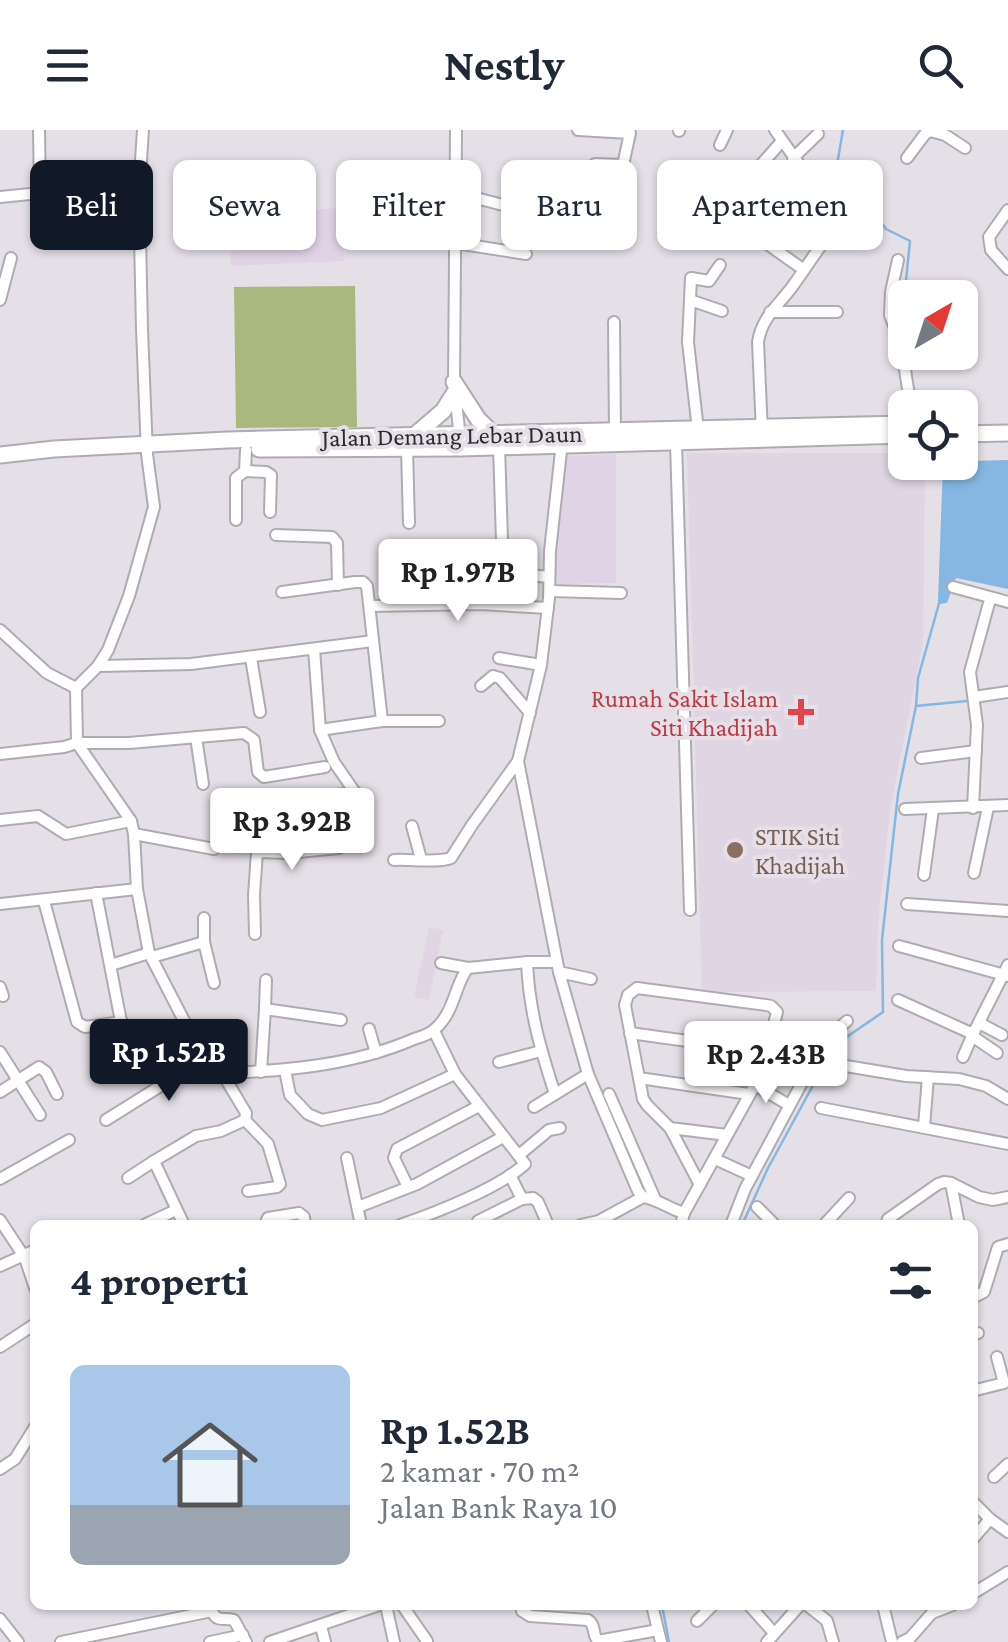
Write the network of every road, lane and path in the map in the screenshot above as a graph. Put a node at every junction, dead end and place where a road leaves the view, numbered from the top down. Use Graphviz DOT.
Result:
graph roads {
  1 [pos="40,130"];
  2 [pos="144,130"];
  3 [pos="456,130"];
  4 [pos="578,130"];
  5 [pos="727,130"];
  6 [pos="775,130"];
  7 [pos="630,132"];
  8 [pos="947,132"];
  9 [pos="818,134"];
  10 [pos="782,142"];
  11 [pos="720,145"];
  12 [pos="964,148"];
  13 [pos="793,158"];
  14 [pos="908,158"];
  15 [pos="40,160"];
  16 [pos="142,160"];
  17 [pos="456,160"];
  18 [pos="624,160"];
  19 [pos="766,160"];
  20 [pos="30,195"];
  21 [pos="0,198"];
  22 [pos="1008,210"];
  23 [pos="481,247"];
  24 [pos="141,250"];
  25 [pos="456,250"];
  26 [pos="776,250"];
  27 [pos="817,250"];
  28 [pos="526,254"];
  29 [pos="11,258"];
  30 [pos="898,260"];
  31 [pos="720,265"];
  32 [pos="1008,269"];
  33 [pos="804,270"];
  34 [pos="0,300"];
  35 [pos="690,300"];
  36 [pos="722,311"];
  37 [pos="770,312"];
  38 [pos="837,312"];
  39 [pos="614,322"];
  40 [pos="455,387"];
  41 [pos="908,390"];
  42 [pos="1008,423"];
  43 [pos="978,424"];
  44 [pos="888,425"];
  45 [pos="698,430"];
  46 [pos="615,432"];
  47 [pos="1008,433"];
  48 [pos="762,434"];
  49 [pos="978,434"];
  50 [pos="888,436"];
  51 [pos="562,439"];
  52 [pos="497,440"];
  53 [pos="411,442"];
  54 [pos="461,442"];
  55 [pos="676,442"];
  56 [pos="147,449"];
  57 [pos="246,450"];
  58 [pos="0,455"];
  59 [pos="0,464"];
  60 [pos="245,471"];
  61 [pos="270,512"];
  62 [pos="236,520"];
  63 [pos="409,523"];
  64 [pos="276,535"];
  65 [pos="502,541"];
  66 [pos="417,569"];
  67 [pos="549,577"];
  68 [pos="338,584"];
  69 [pos="953,587"];
  70 [pos="550,591"];
  71 [pos="282,592"];
  72 [pos="621,592"];
  73 [pos="970,598"];
  74 [pos="989,603"];
  75 [pos="1008,605"];
  76 [pos="370,606"];
  77 [pos="548,608"];
  78 [pos="0,630"];
  79 [pos="373,641"];
  80 [pos="314,649"];
  81 [pos="250,658"];
  82 [pos="500,658"];
  83 [pos="98,666"];
  84 [pos="541,666"];
  85 [pos="482,686"];
  86 [pos="76,688"];
  87 [pos="1008,692"];
  88 [pos="974,699"];
  89 [pos="260,712"];
  90 [pos="530,713"];
  91 [pos="382,720"];
  92 [pos="438,720"];
  93 [pos="320,730"];
  94 [pos="196,736"];
  95 [pos="77,743"];
  96 [pos="976,752"];
  97 [pos="0,754"];
  98 [pos="920,758"];
  99 [pos="518,761"];
  100 [pos="325,767"];
  101 [pos="203,784"];
  102 [pos="354,791"];
  103 [pos="1008,805"];
  104 [pos="988,806"];
  105 [pos="932,808"];
  106 [pos="974,808"];
  107 [pos="906,809"];
  108 [pos="0,820"];
  109 [pos="223,820"];
  110 [pos="130,821"];
  111 [pos="412,826"];
  112 [pos="134,834"];
  113 [pos="214,849"];
  114 [pos="421,858"];
  115 [pos="394,860"];
  116 [pos="974,873"];
  117 [pos="924,875"];
  118 [pos="137,890"];
  119 [pos="96,893"];
  120 [pos="44,901"];
  121 [pos="0,904"];
  122 [pos="907,904"];
  123 [pos="690,910"];
  124 [pos="1008,912"];
  125 [pos="204,918"];
  126 [pos="255,934"];
  127 [pos="204,942"];
  128 [pos="899,946"];
  129 [pos="150,955"];
  130 [pos="527,962"];
  131 [pos="441,963"];
  132 [pos="111,965"];
  133 [pos="558,967"];
  134 [pos="468,968"];
  135 [pos="1007,972"];
  136 [pos="591,979"];
  137 [pos="266,980"];
  138 [pos="214,983"];
  139 [pos="898,1000"];
  140 [pos="265,1009"];
  141 [pos="341,1020"];
  142 [pos="847,1021"];
  143 [pos="122,1022"];
  144 [pos="370,1029"];
  145 [pos="434,1031"];
  146 [pos="975,1031"];
  147 [pos="630,1034"];
  148 [pos="1002,1034"];
  149 [pos="125,1042"];
  150 [pos="541,1050"];
  151 [pos="0,1052"];
  152 [pos="206,1052"];
  153 [pos="766,1052"];
  154 [pos="997,1052"];
  155 [pos="376,1053"];
  156 [pos="963,1057"];
  157 [pos="499,1062"];
  158 [pos="840,1064"];
  159 [pos="286,1070"];
  160 [pos="222,1072"];
  161 [pos="261,1072"];
  162 [pos="455,1074"];
  163 [pos="588,1074"];
  164 [pos="928,1077"];
  165 [pos="639,1078"];
  166 [pos="18,1081"];
  167 [pos="752,1090"];
  168 [pos="0,1092"];
  169 [pos="57,1094"];
  170 [pos="555,1094"];
  171 [pos="609,1094"];
  172 [pos="1008,1099"];
  173 [pos="789,1105"];
  174 [pos="480,1106"];
  175 [pos="534,1107"];
  176 [pos="821,1108"];
  177 [pos="40,1115"];
  178 [pos="106,1120"];
  179 [pos="245,1120"];
  180 [pos="924,1126"];
  181 [pos="617,1127"];
  182 [pos="560,1128"];
  183 [pos="670,1128"];
  184 [pos="727,1135"];
  185 [pos="503,1137"];
  186 [pos="69,1140"];
  187 [pos="1008,1144"];
  188 [pos="519,1155"];
  189 [pos="347,1158"];
  190 [pos="715,1159"];
  191 [pos="154,1161"];
  192 [pos="510,1175"];
  193 [pos="752,1176"];
  194 [pos="128,1178"];
  195 [pos="0,1179"];
  196 [pos="951,1183"];
  197 [pos="700,1186"];
  198 [pos="408,1187"];
  199 [pos="248,1191"];
  200 [pos="642,1197"];
  201 [pos="656,1198"];
  202 [pos="849,1198"];
  203 [pos="1008,1198"];
  204 [pos="522,1199"];
  205 [pos="358,1206"];
  206 [pos="757,1206"];
  207 [pos="176,1210"];
  208 [pos="683,1219"];
  209 [pos="0,1220"];
  210 [pos="155,1220"];
  211 [pos="181,1220"];
  212 [pos="267,1220"];
  213 [pos="304,1220"];
  214 [pos="360,1220"];
  215 [pos="415,1220"];
  216 [pos="478,1220"];
  217 [pos="546,1220"];
  218 [pos="601,1220"];
  219 [pos="733,1220"];
  220 [pos="770,1220"];
  221 [pos="829,1220"];
  222 [pos="888,1220"];
  223 [pos="958,1220"];
  224 [pos="1008,1244"];
  225 [pos="30,1252"];
  226 [pos="22,1254"];
  227 [pos="0,1266"];
  228 [pos="30,1275"];
  229 [pos="978,1295"];
  230 [pos="30,1327"];
  231 [pos="0,1347"];
  232 [pos="997,1357"];
  233 [pos="978,1390"];
  234 [pos="30,1435"];
  235 [pos="1008,1464"];
  236 [pos="0,1469"];
  237 [pos="994,1477"];
  238 [pos="978,1507"];
  239 [pos="990,1520"];
  240 [pos="1008,1532"];
  241 [pos="978,1533"];
  242 [pos="1008,1572"];
  243 [pos="978,1590"];
  244 [pos="204,1610"];
  245 [pos="213,1610"];
  246 [pos="367,1610"];
  247 [pos="384,1610"];
  248 [pos="406,1610"];
  249 [pos="522,1610"];
  250 [pos="653,1610"];
  251 [pos="708,1610"];
  252 [pos="753,1610"];
  253 [pos="799,1610"];
  254 [pos="811,1610"];
  255 [pos="884,1610"];
  256 [pos="933,1610"];
  257 [pos="0,1619"];
  258 [pos="697,1621"];
  259 [pos="321,1626"];
  260 [pos="659,1636"];
  261 [pos="771,1637"];
  262 [pos="245,1638"];
  263 [pos="427,1640"];
  264 [pos="600,1641"];
  265 [pos="18,1642"];
  266 [pos="61,1642"];
  267 [pos="210,1642"];
  268 [pos="270,1642"];
  269 [pos="325,1642"];
  270 [pos="394,1642"];
  271 [pos="832,1642"];
  272 [pos="892,1642"];
  273 [pos="902,1642"];
  1 -- 15 [label="street"];
  2 -- 16 [label="street"];
  3 -- 17 [label="street"];
  4 -- 7 [label="street"];
  5 -- 11 [label="street"];
  6 -- 10 [label="street"];
  7 -- 18 [label="street"];
  8 -- 12 [label="street"];
  8 -- 14 [label="street"];
  9 -- 13 [label="street"];
  10 -- 13 [label="street"];
  10 -- 19 [label="street"];
  20 -- 21 [label="street"];
  22 -- 32 [label="street"];
  23 -- 28 [label="street"];
  24 -- 56 [label="street"];
  25 -- 40 [label="street"];
  26 -- 33 [label="street"];
  27 -- 33 [label="street"];
  29 -- 34 [label="street"];
  30 -- 41 [label="street"];
  31 -- 35 [label="street"];
  33 -- 37 [label="street"];
  35 -- 36 [label="street"];
  35 -- 45 [label="street"];
  37 -- 38 [label="street"];
  37 -- 48 [label="street"];
  39 -- 46 [label="street"];
  40 -- 52 [label="highway"];
  40 -- 53 [label="highway"];
  40 -- 54 [label="street"];
  42 -- 43 [label="highway"];
  44 -- 48 [label="highway, Jalan Demang Lebar Daun"];
  45 -- 46 [label="highway, Jalan Demang Lebar Daun"];
  45 -- 48 [label="highway, Jalan Demang Lebar Daun"];
  46 -- 51 [label="highway, Jalan Demang Lebar Daun"];
  47 -- 49 [label="highway"];
  48 -- 50 [label="highway, Jalan Demang Lebar Daun"];
  48 -- 55 [label="highway, Jalan Demang Lebar Daun"];
  51 -- 52 [label="highway, Jalan Demang Lebar Daun"];
  51 -- 55 [label="highway, Jalan Demang Lebar Daun"];
  51 -- 67 [label="street"];
  52 -- 54 [label="highway, Jalan Demang Lebar Daun"];
  52 -- 65 [label="street"];
  53 -- 54 [label="highway, Jalan Demang Lebar Daun"];
  53 -- 56 [label="highway, Jalan Demang Lebar Daun"];
  53 -- 57 [label="highway, Jalan Demang Lebar Daun"];
  53 -- 63 [label="street"];
  55 -- 123 [label="street"];
  56 -- 57 [label="highway, Jalan Demang Lebar Daun"];
  56 -- 58 [label="highway, Jalan Demang Lebar Daun"];
  56 -- 59 [label="highway, Jalan Demang Lebar Daun"];
  56 -- 83 [label="street"];
  57 -- 60 [label="street"];
  60 -- 61 [label="street"];
  60 -- 62 [label="street"];
  64 -- 68 [label="street"];
  66 -- 67 [label="street"];
  67 -- 70 [label="street"];
  68 -- 71 [label="street"];
  68 -- 76 [label="street"];
  69 -- 75 [label="street"];
  70 -- 72 [label="street"];
  70 -- 77 [label="street"];
  73 -- 74 [label="street"];
  74 -- 75 [label="street"];
  74 -- 88 [label="street"];
  76 -- 77 [label="street"];
  76 -- 79 [label="street"];
  77 -- 84 [label="street"];
  78 -- 86 [label="street"];
  79 -- 80 [label="street"];
  79 -- 91 [label="street"];
  80 -- 81 [label="street"];
  80 -- 93 [label="street"];
  81 -- 83 [label="street"];
  81 -- 89 [label="street"];
  82 -- 84 [label="street"];
  83 -- 86 [label="street"];
  84 -- 90 [label="street"];
  85 -- 90 [label="street"];
  86 -- 95 [label="street"];
  87 -- 88 [label="street"];
  88 -- 96 [label="street"];
  90 -- 99 [label="street"];
  91 -- 92 [label="street"];
  91 -- 93 [label="street"];
  93 -- 102 [label="street"];
  94 -- 95 [label="street"];
  94 -- 100 [label="street"];
  94 -- 101 [label="street"];
  95 -- 97 [label="street"];
  95 -- 110 [label="street"];
  96 -- 98 [label="street"];
  96 -- 106 [label="street"];
  99 -- 114 [label="street"];
  99 -- 133 [label="street"];
  102 -- 109 [label="street"];
  102 -- 126 [label="street"];
  103 -- 104 [label="street"];
  104 -- 106 [label="street"];
  104 -- 116 [label="street"];
  105 -- 106 [label="street"];
  105 -- 107 [label="street"];
  105 -- 117 [label="street"];
  108 -- 110 [label="street"];
  110 -- 112 [label="street"];
  111 -- 114 [label="street"];
  112 -- 113 [label="street"];
  112 -- 118 [label="street"];
  114 -- 115 [label="street"];
  118 -- 119 [label="street"];
  118 -- 129 [label="street"];
  119 -- 120 [label="street"];
  119 -- 132 [label="street"];
  120 -- 121 [label="street"];
  120 -- 143 [label="street"];
  122 -- 124 [label="street"];
  125 -- 127 [label="street"];
  127 -- 129 [label="street"];
  127 -- 138 [label="street"];
  128 -- 135 [label="street"];
  129 -- 132 [label="street"];
  129 -- 152 [label="street"];
  130 -- 133 [label="street"];
  130 -- 134 [label="street"];
  130 -- 150 [label="street"];
  131 -- 134 [label="street"];
  132 -- 143 [label="street"];
  133 -- 136 [label="street"];
  133 -- 163 [label="street"];
  134 -- 145 [label="street"];
  135 -- 146 [label="street"];
  137 -- 140 [label="street"];
  139 -- 146 [label="street"];
  140 -- 141 [label="street"];
  140 -- 161 [label="street"];
  142 -- 173 [label="street"];
  143 -- 149 [label="street"];
  144 -- 155 [label="street"];
  145 -- 155 [label="street"];
  145 -- 162 [label="street"];
  146 -- 148 [label="street"];
  146 -- 154 [label="street"];
  146 -- 156 [label="street"];
  147 -- 153 [label="street"];
  147 -- 153 [label="street"];
  147 -- 165 [label="street"];
  150 -- 157 [label="street"];
  150 -- 170 [label="street"];
  151 -- 166 [label="street"];
  152 -- 160 [label="street"];
  152 -- 178 [label="street"];
  153 -- 167 [label="street"];
  155 -- 159 [label="street"];
  158 -- 164 [label="street"];
  159 -- 161 [label="street"];
  159 -- 162 [label="street"];
  160 -- 161 [label="street"];
  160 -- 179 [label="street"];
  162 -- 174 [label="street"];
  163 -- 170 [label="street"];
  163 -- 181 [label="street"];
  164 -- 172 [label="street"];
  164 -- 180 [label="street"];
  165 -- 167 [label="street"];
  165 -- 183 [label="street"];
  166 -- 168 [label="street"];
  166 -- 169 [label="street"];
  166 -- 177 [label="street"];
  167 -- 173 [label="street"];
  167 -- 184 [label="street"];
  170 -- 175 [label="street"];
  171 -- 181 [label="street"];
  173 -- 193 [label="street"];
  174 -- 185 [label="street"];
  174 -- 198 [label="street"];
  176 -- 180 [label="street"];
  179 -- 191 [label="street"];
  179 -- 199 [label="street"];
  180 -- 187 [label="street"];
  181 -- 200 [label="street"];
  181 -- 201 [label="street"];
  182 -- 188 [label="street"];
  183 -- 184 [label="street"];
  183 -- 197 [label="street"];
  184 -- 190 [label="street"];
  185 -- 188 [label="street"];
  185 -- 198 [label="street"];
  186 -- 195 [label="street"];
  188 -- 192 [label="street"];
  189 -- 205 [label="street"];
  190 -- 193 [label="street"];
  190 -- 197 [label="street"];
  191 -- 194 [label="street"];
  191 -- 207 [label="street"];
  192 -- 204 [label="street"];
  192 -- 215 [label="street"];
  193 -- 219 [label="street"];
  196 -- 203 [label="street"];
  196 -- 222 [label="street"];
  196 -- 223 [label="street"];
  197 -- 208 [label="street"];
  198 -- 205 [label="street"];
  200 -- 201 [label="street"];
  200 -- 218 [label="street"];
  201 -- 208 [label="street"];
  202 -- 221 [label="street"];
  204 -- 216 [label="street"];
  204 -- 217 [label="street"];
  205 -- 214 [label="street"];
  206 -- 220 [label="street"];
  207 -- 210 [label="street"];
  207 -- 211 [label="street"];
  209 -- 226 [label="street"];
  212 -- 213 [label="street"];
  224 -- 229 [label="street"];
  225 -- 226 [label="street"];
  226 -- 227 [label="street"];
  226 -- 228 [label="street"];
  230 -- 231 [label="street"];
  232 -- 233 [label="street"];
  234 -- 236 [label="street"];
  235 -- 237 [label="street"];
  238 -- 239 [label="street"];
  239 -- 240 [label="street"];
  239 -- 241 [label="street"];
  242 -- 243 [label="street"];
  244 -- 266 [label="street"];
  245 -- 262 [label="street"];
  246 -- 259 [label="street"];
  247 -- 270 [label="street"];
  248 -- 263 [label="street"];
  249 -- 264 [label="street"];
  250 -- 260 [label="street"];
  251 -- 258 [label="street"];
  252 -- 261 [label="street"];
  253 -- 261 [label="street"];
  254 -- 271 [label="street"];
  255 -- 272 [label="street"];
  256 -- 273 [label="street"];
  257 -- 265 [label="street"];
  259 -- 268 [label="street"];
  259 -- 269 [label="street"];
  260 -- 264 [label="street"];
  262 -- 267 [label="street"];
}
